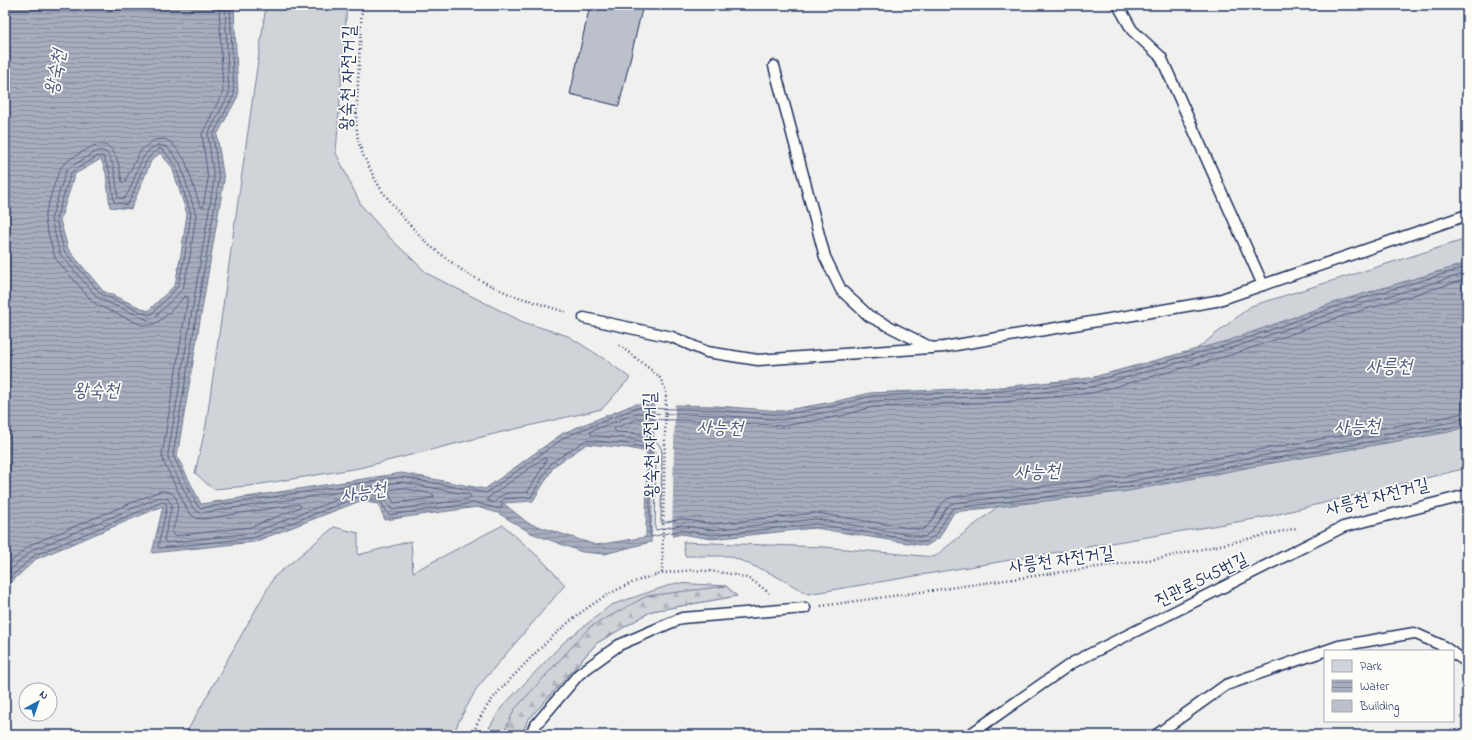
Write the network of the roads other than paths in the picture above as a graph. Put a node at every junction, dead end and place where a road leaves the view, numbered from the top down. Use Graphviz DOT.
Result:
graph roads {
  1 [pos="1118,5"];
  2 [pos="774,66"];
  3 [pos="1467,215"];
  4 [pos="1263,285"];
  5 [pos="584,318"];
  6 [pos="932,348"];
  7 [pos="1467,495"];
  8 [pos="805,608"];
  9 [pos="1327,650"];
  10 [pos="1448,650"];
  11 [pos="1324,651"];
  12 [pos="1454,654"];
  13 [pos="1467,662"];
  14 [pos="531,735"];
  15 [pos="969,735"];
  16 [pos="1156,735"];
  1 -- 4 [label="lane"];
  2 -- 6 [label="lane"];
  3 -- 4 [label="lane"];
  4 -- 6 [label="lane"];
  5 -- 6 [label="lane"];
  7 -- 15 [label="lane, 진관로545번길"];
  8 -- 14 [label="lane"];
  9 -- 10 [label="lane"];
  11 -- 16 [label="lane"];
  12 -- 13 [label="lane"];
}
